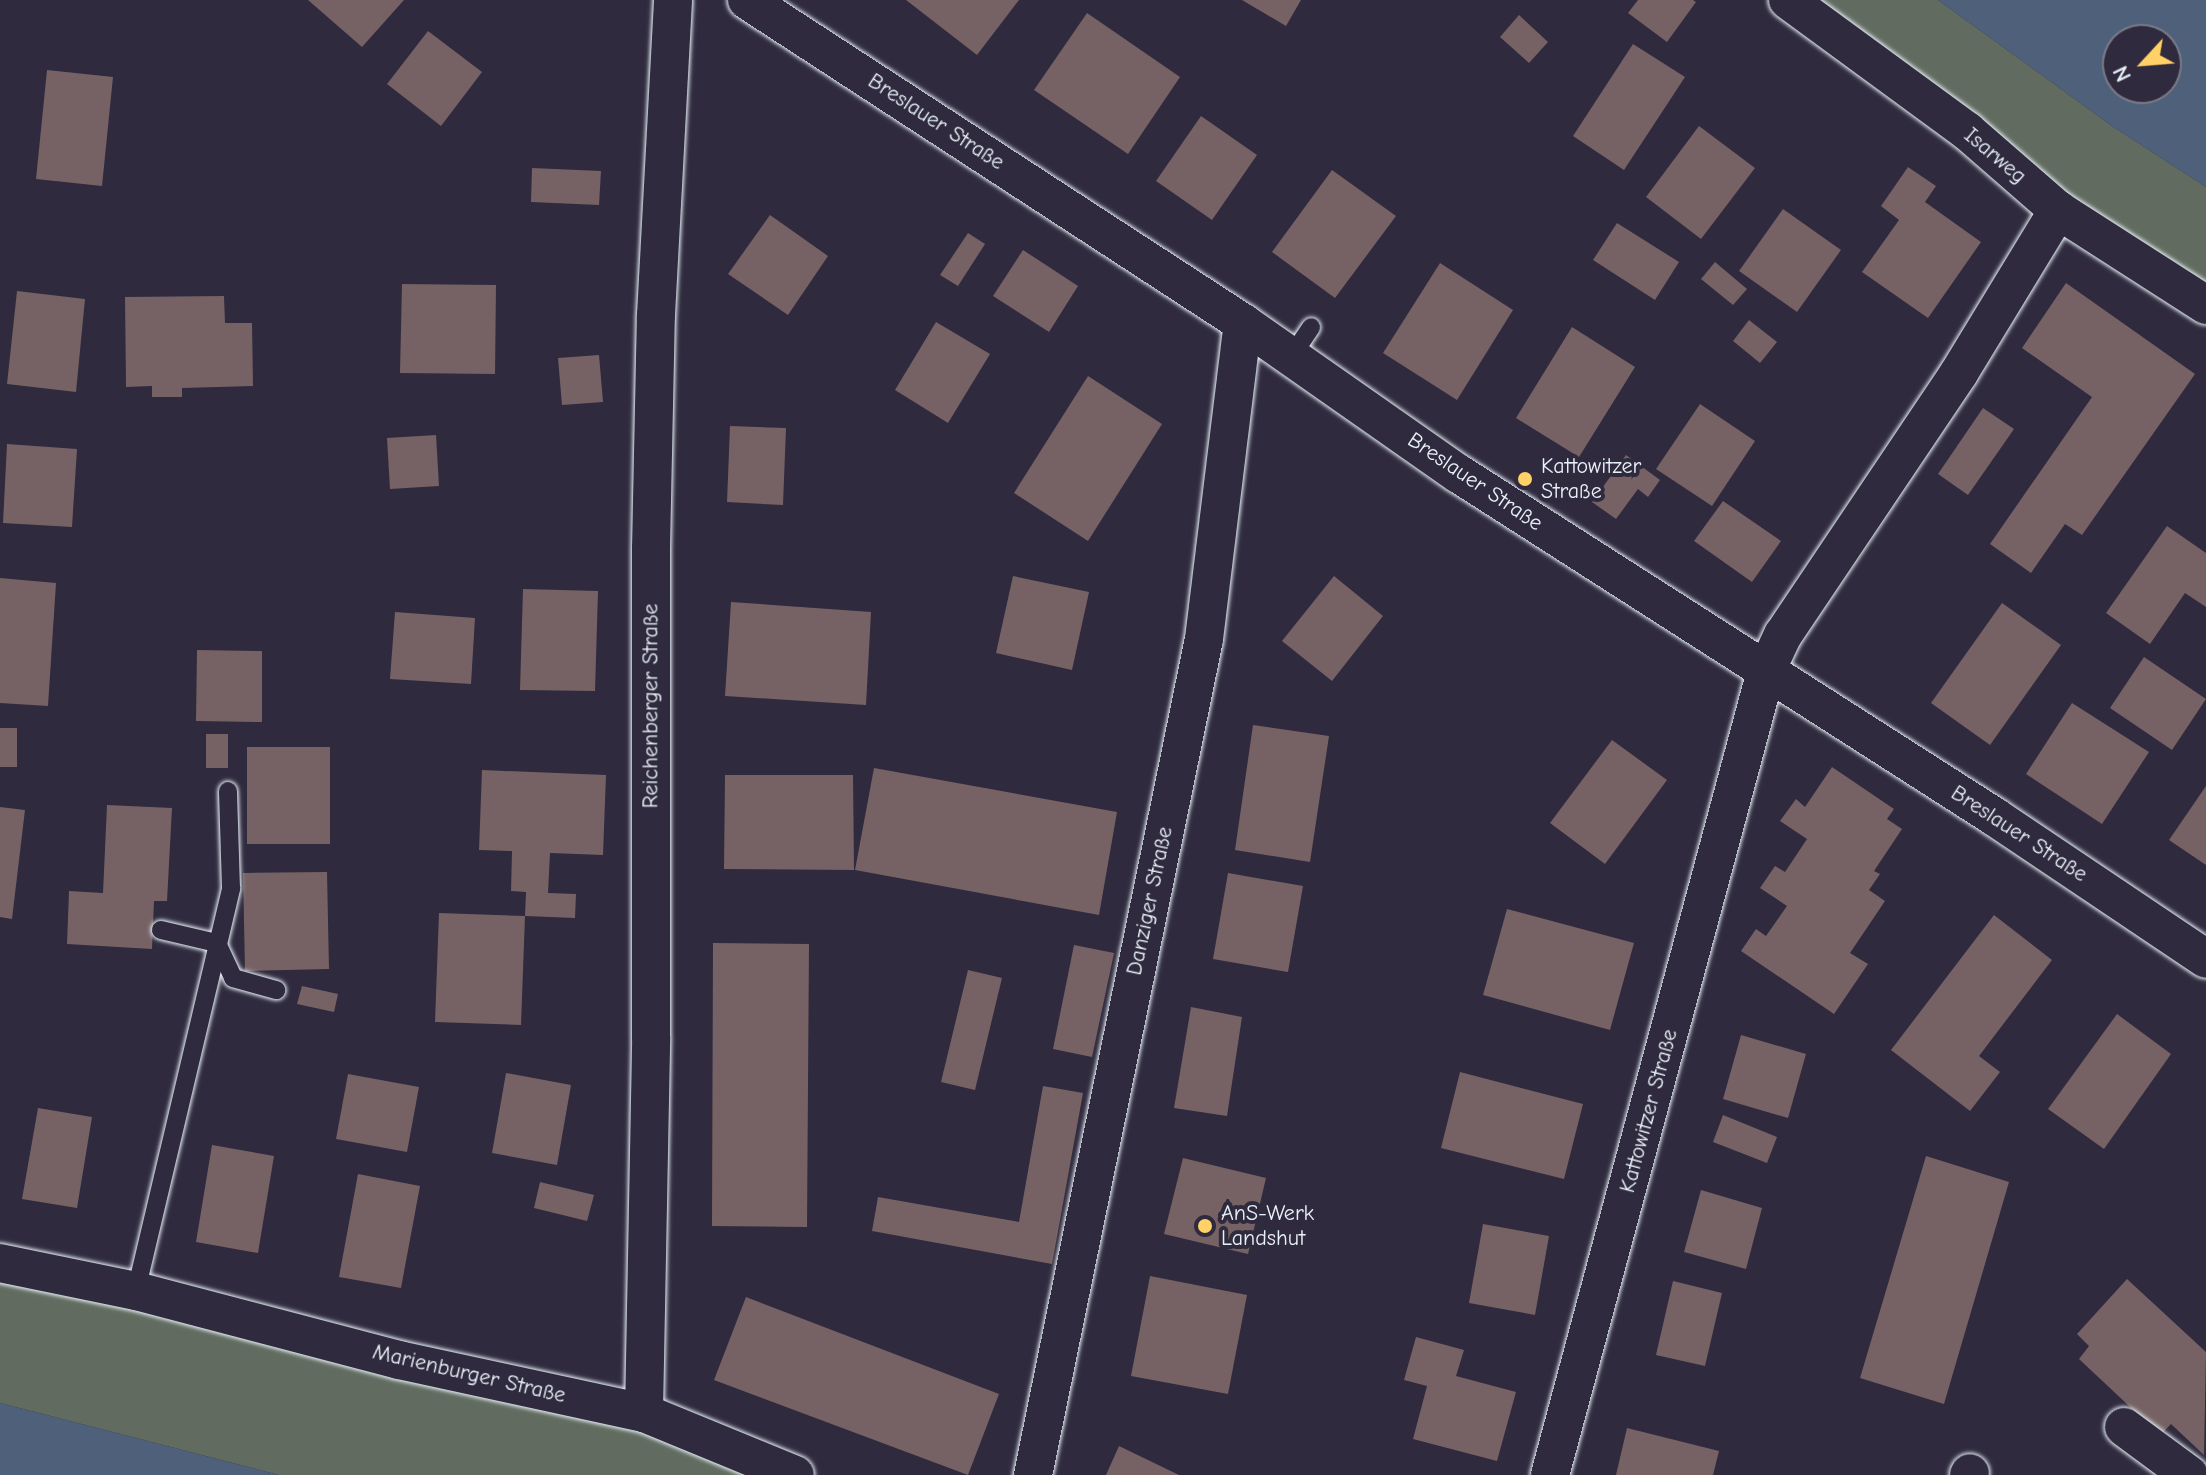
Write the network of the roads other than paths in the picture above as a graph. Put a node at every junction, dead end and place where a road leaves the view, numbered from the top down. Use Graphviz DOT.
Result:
graph roads {
  1 [pos="673,0"];
  2 [pos="747,0"];
  3 [pos="1788,0"];
  4 [pos="2058,210"];
  5 [pos="2206,305"];
  6 [pos="1243,323"];
  7 [pos="1766,671"];
  8 [pos="228,791"];
  9 [pos="161,930"];
  10 [pos="217,943"];
  11 [pos="2206,959"];
  12 [pos="276,990"];
  13 [pos="0,1263"];
  14 [pos="136,1291"];
  15 [pos="644,1413"];
  16 [pos="2124,1427"];
  17 [pos="795,1475"];
  18 [pos="1033,1475"];
  19 [pos="1550,1475"];
  20 [pos="2189,1475"];
  1 -- 15 [label="street, Reichenberger Straße"];
  2 -- 6 [label="street, Breslauer Straße"];
  3 -- 4 [label="street, Isarweg"];
  4 -- 5 [label="street, Isarweg"];
  4 -- 7 [label="street, Kattowitzer Straße"];
  6 -- 7 [label="street, Breslauer Straße"];
  6 -- 18 [label="street, Danziger Straße"];
  7 -- 11 [label="street, Breslauer Straße"];
  7 -- 19 [label="street, Kattowitzer Straße"];
  8 -- 10 [label="lane"];
  9 -- 10 [label="lane"];
  10 -- 12 [label="lane"];
  10 -- 14 [label="lane"];
  13 -- 14 [label="street, Marienburger Straße"];
  14 -- 15 [label="street, Marienburger Straße"];
  15 -- 17 [label="street, Marienburger Straße"];
  16 -- 20 [label="street"];
}
